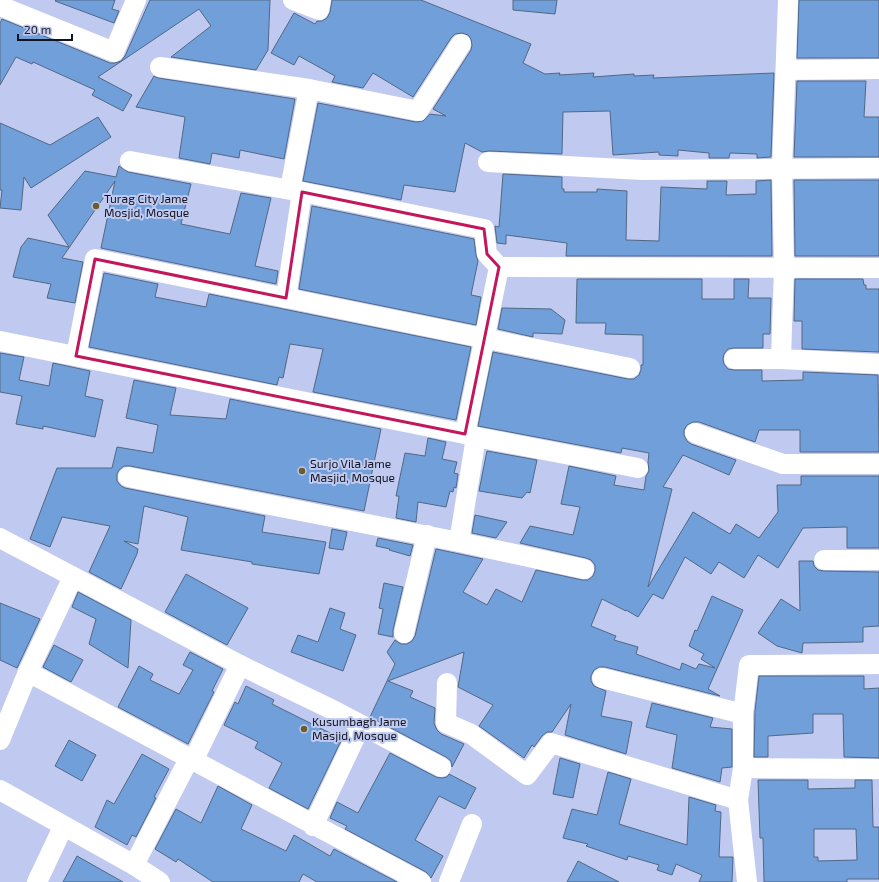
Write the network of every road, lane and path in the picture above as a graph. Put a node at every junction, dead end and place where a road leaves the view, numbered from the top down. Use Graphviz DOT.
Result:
graph roads {
  1 [pos="136,0"];
  2 [pos="293,0"];
  3 [pos="321,0"];
  4 [pos="788,0"];
  5 [pos="0,6"];
  6 [pos="461,44"];
  7 [pos="160,67"];
  8 [pos="879,69"];
  9 [pos="786,70"];
  10 [pos="309,89"];
  11 [pos="130,160"];
  12 [pos="488,162"];
  13 [pos="782,168"];
  14 [pos="879,168"];
  15 [pos="296,190"];
  16 [pos="499,267"];
  17 [pos="784,268"];
  18 [pos="879,268"];
  19 [pos="286,298"];
  20 [pos="485,338"];
  21 [pos="0,341"];
  22 [pos="76,356"];
  23 [pos="734,359"];
  24 [pos="781,359"];
  25 [pos="879,364"];
  26 [pos="630,368"];
  27 [pos="695,433"];
  28 [pos="470,435"];
  29 [pos="879,464"];
  30 [pos="638,468"];
  31 [pos="128,477"];
  32 [pos="427,536"];
  33 [pos="0,538"];
  34 [pos="459,542"];
  35 [pos="824,560"];
  36 [pos="879,560"];
  37 [pos="584,569"];
  38 [pos="73,577"];
  39 [pos="404,633"];
  40 [pos="879,664"];
  41 [pos="240,665"];
  42 [pos="28,672"];
  43 [pos="602,678"];
  44 [pos="448,683"];
  45 [pos="742,714"];
  46 [pos="361,725"];
  47 [pos="0,740"];
  48 [pos="191,760"];
  49 [pos="441,767"];
  50 [pos="743,768"];
  51 [pos="879,769"];
  52 [pos="0,790"];
  53 [pos="738,800"];
  54 [pos="472,824"];
  55 [pos="313,826"];
  56 [pos="63,827"];
  57 [pos="134,865"];
  58 [pos="37,882"];
  59 [pos="160,882"];
  60 [pos="421,882"];
  61 [pos="449,882"];
  62 [pos="747,882"];
  1 -- 5 [label="street"];
  2 -- 3 [label="street"];
  4 -- 9 [label="street"];
  6 -- 10 [label="street"];
  7 -- 10 [label="street"];
  8 -- 9 [label="street"];
  9 -- 13 [label="street"];
  10 -- 15 [label="street"];
  11 -- 15 [label="street"];
  12 -- 13 [label="street"];
  13 -- 14 [label="street"];
  13 -- 17 [label="street"];
  15 -- 16 [label="street"];
  15 -- 19 [label="street"];
  16 -- 17 [label="street"];
  16 -- 20 [label="street"];
  17 -- 18 [label="street"];
  17 -- 24 [label="street"];
  19 -- 20 [label="street"];
  19 -- 22 [label="street"];
  20 -- 26 [label="street"];
  20 -- 28 [label="street"];
  21 -- 22 [label="street"];
  22 -- 28 [label="street"];
  23 -- 24 [label="street"];
  24 -- 25 [label="street"];
  27 -- 29 [label="street"];
  28 -- 30 [label="street"];
  28 -- 34 [label="street"];
  31 -- 32 [label="street"];
  32 -- 34 [label="street"];
  32 -- 39 [label="street"];
  33 -- 38 [label="street"];
  34 -- 37 [label="street"];
  35 -- 36 [label="street"];
  38 -- 41 [label="street"];
  38 -- 42 [label="street"];
  40 -- 45 [label="street"];
  41 -- 46 [label="street"];
  41 -- 48 [label="street"];
  42 -- 47 [label="street"];
  42 -- 48 [label="street"];
  43 -- 45 [label="street"];
  44 -- 53 [label="street"];
  45 -- 50 [label="street"];
  46 -- 49 [label="street"];
  46 -- 55 [label="street"];
  48 -- 55 [label="street"];
  48 -- 57 [label="street"];
  50 -- 51 [label="street"];
  50 -- 53 [label="street"];
  52 -- 56 [label="street"];
  53 -- 62 [label="street"];
  54 -- 61 [label="street"];
  55 -- 60 [label="street"];
  56 -- 57 [label="street"];
  56 -- 58 [label="street"];
  57 -- 59 [label="street"];
}
